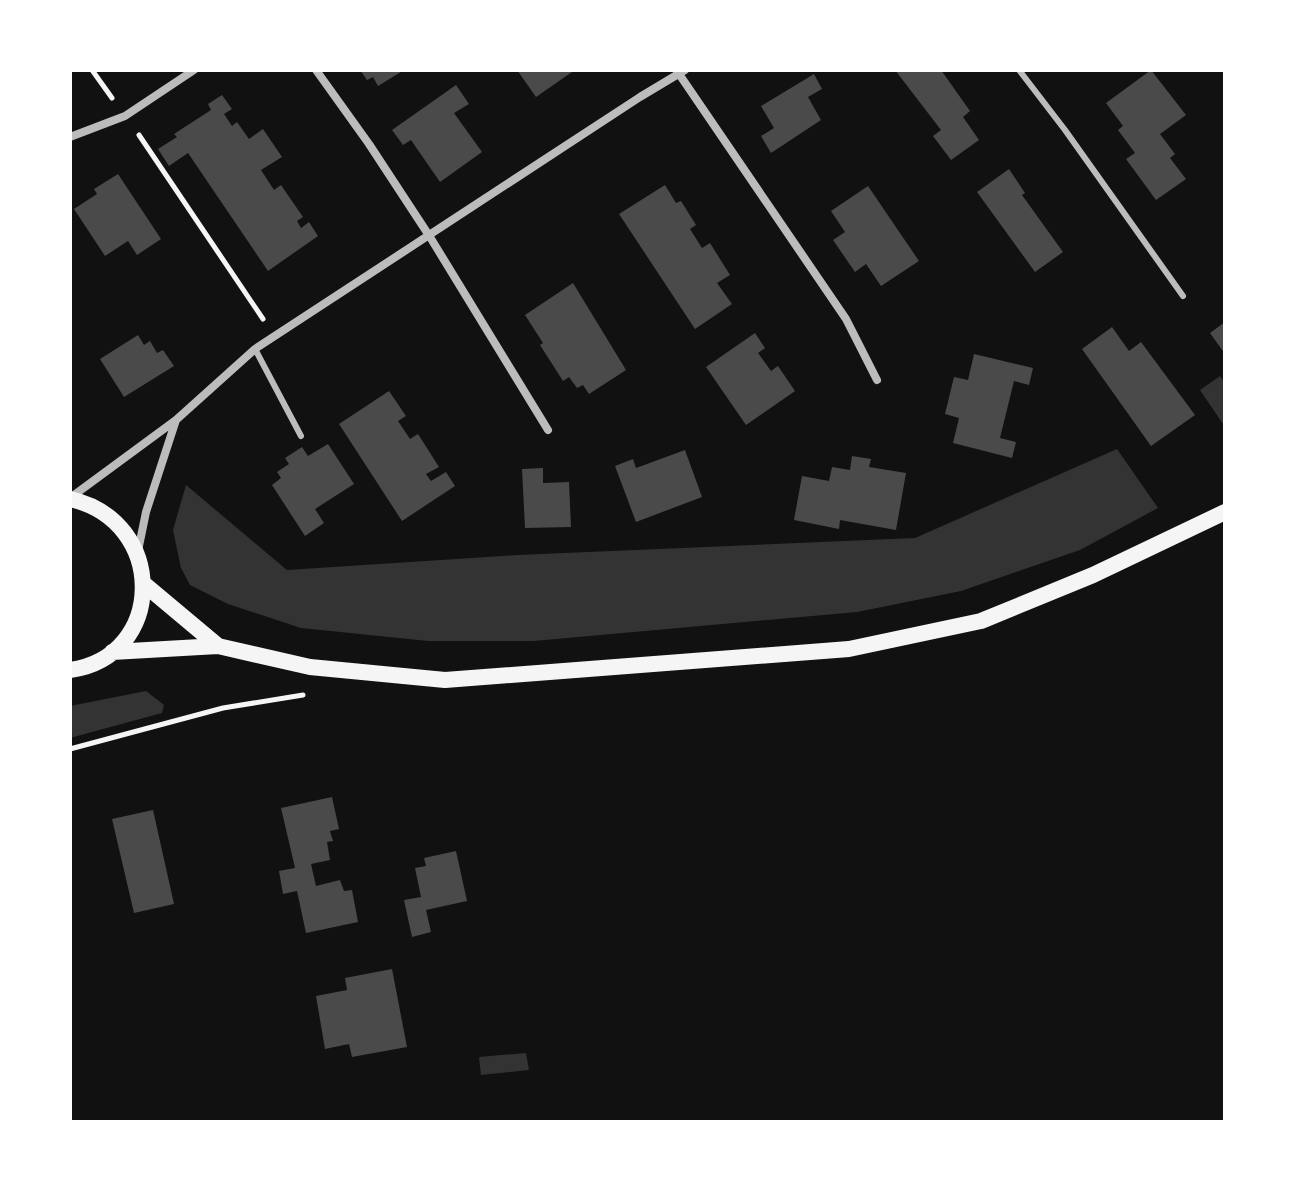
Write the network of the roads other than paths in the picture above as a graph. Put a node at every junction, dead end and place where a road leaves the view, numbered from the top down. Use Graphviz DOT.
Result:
graph roads {
  1 [pos="194,70"];
  2 [pos="316,70"];
  3 [pos="1019,70"];
  4 [pos="680,71"];
  5 [pos="70,137"];
  6 [pos="430,237"];
  7 [pos="1183,296"];
  8 [pos="255,349"];
  9 [pos="877,380"];
  10 [pos="176,420"];
  11 [pos="548,430"];
  12 [pos="301,436"];
  13 [pos="70,498"];
  14 [pos="1225,512"];
  15 [pos="137,552"];
  16 [pos="144,584"];
  17 [pos="218,646"];
  18 [pos="112,652"];
  19 [pos="70,670"];
  1 -- 5 [label="street"];
  2 -- 6 [label="street"];
  3 -- 7 [label="lane"];
  4 -- 6 [label="street"];
  4 -- 9 [label="street"];
  6 -- 8 [label="street"];
  6 -- 11 [label="street"];
  8 -- 10 [label="street"];
  8 -- 12 [label="lane"];
  10 -- 13 [label="street"];
  10 -- 15 [label="street"];
  13 -- 15 [label="main road"];
  14 -- 17 [label="main road"];
  15 -- 16 [label="main road"];
  16 -- 17 [label="main road"];
  16 -- 18 [label="main road"];
  17 -- 18 [label="main road"];
  18 -- 19 [label="main road"];
}
